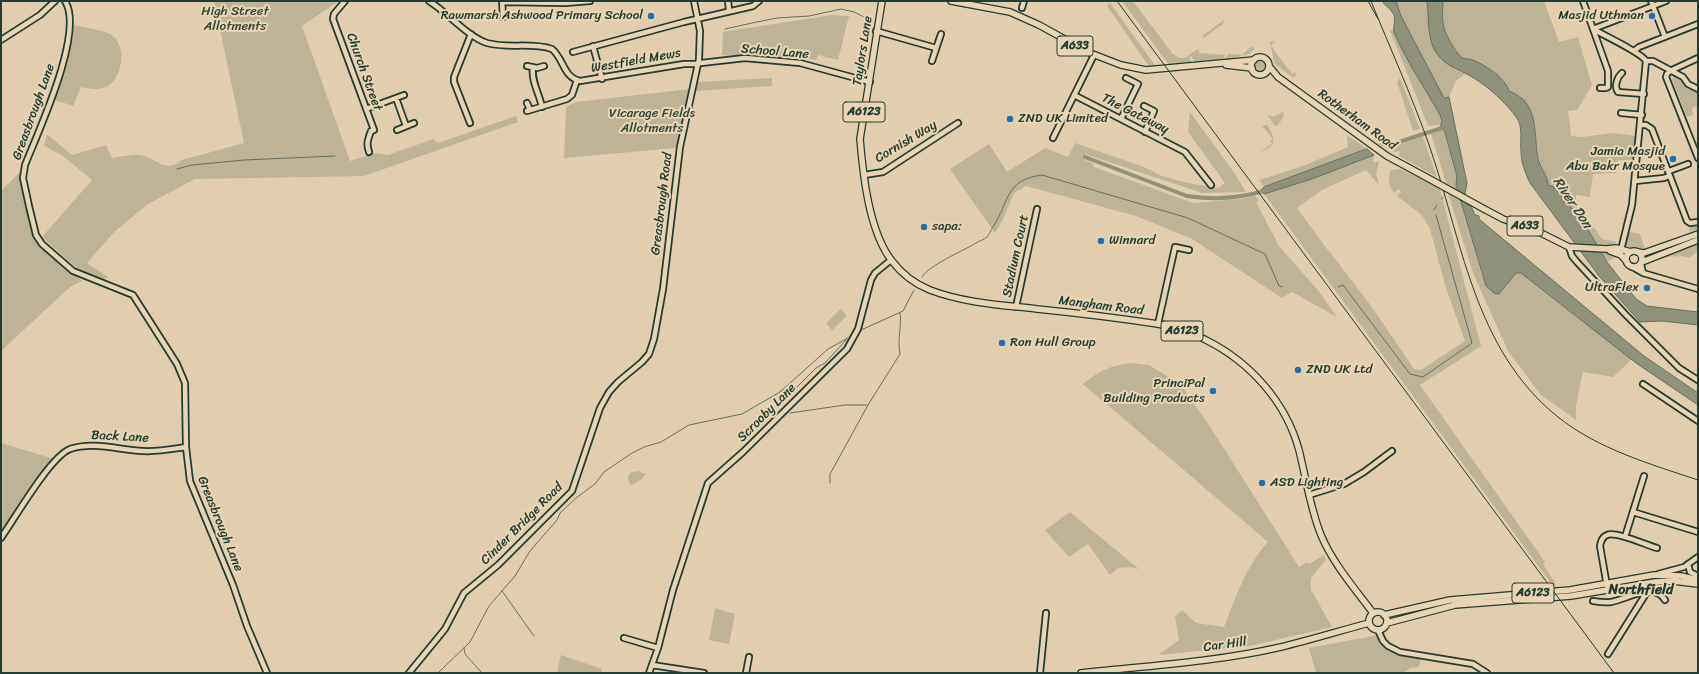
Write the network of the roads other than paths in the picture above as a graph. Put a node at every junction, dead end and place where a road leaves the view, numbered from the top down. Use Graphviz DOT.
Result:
graph roads {
  1 [pos="55,1"];
  2 [pos="65,1"];
  3 [pos="345,1"];
  4 [pos="429,1"];
  5 [pos="590,1"];
  6 [pos="694,1"];
  7 [pos="728,1"];
  8 [pos="882,1"];
  9 [pos="886,1"];
  10 [pos="951,1"];
  11 [pos="1024,1"];
  12 [pos="1582,1"];
  13 [pos="1666,1"];
  14 [pos="502,2"];
  15 [pos="759,2"];
  16 [pos="1652,4"];
  17 [pos="1022,8"];
  18 [pos="729,10"];
  19 [pos="880,10"];
  20 [pos="503,17"];
  21 [pos="697,18"];
  22 [pos="1698,24"];
  23 [pos="1593,29"];
  24 [pos="876,31"];
  25 [pos="471,34"];
  26 [pos="941,34"];
  27 [pos="1665,37"];
  28 [pos="1,40"];
  29 [pos="593,46"];
  30 [pos="936,48"];
  31 [pos="1634,51"];
  32 [pos="573,52"];
  33 [pos="1094,55"];
  34 [pos="1698,58"];
  35 [pos="1254,60"];
  36 [pos="932,61"];
  37 [pos="1646,61"];
  38 [pos="700,63"];
  39 [pos="1204,64"];
  40 [pos="527,66"];
  41 [pos="544,66"];
  42 [pos="1269,66"];
  43 [pos="533,67"];
  44 [pos="1252,68"];
  45 [pos="1670,71"];
  46 [pos="1265,73"];
  47 [pos="1622,73"];
  48 [pos="1278,77"];
  49 [pos="1126,78"];
  50 [pos="602,79"];
  51 [pos="577,80"];
  52 [pos="870,82"];
  53 [pos="1600,88"];
  54 [pos="1698,89"];
  55 [pos="1644,94"];
  56 [pos="404,95"];
  57 [pos="1074,95"];
  58 [pos="396,98"];
  59 [pos="527,103"];
  60 [pos="1144,106"];
  61 [pos="542,107"];
  62 [pos="366,109"];
  63 [pos="1620,113"];
  64 [pos="1642,115"];
  65 [pos="1121,119"];
  66 [pos="414,123"];
  67 [pos="470,123"];
  68 [pos="958,123"];
  69 [pos="1641,124"];
  70 [pos="406,126"];
  71 [pos="397,130"];
  72 [pos="1145,132"];
  73 [pos="1053,138"];
  74 [pos="369,152"];
  75 [pos="1698,158"];
  76 [pos="1688,164"];
  77 [pos="1669,173"];
  78 [pos="864,175"];
  79 [pos="1635,181"];
  80 [pos="1212,184"];
  81 [pos="1037,209"];
  82 [pos="872,214"];
  83 [pos="1697,222"];
  84 [pos="1698,234"];
  85 [pos="1698,240"];
  86 [pos="1569,247"];
  87 [pos="1604,249"];
  88 [pos="1189,250"];
  89 [pos="1621,250"];
  90 [pos="1634,252"];
  91 [pos="891,260"];
  92 [pos="1641,263"];
  93 [pos="1630,265"];
  94 [pos="1643,273"];
  95 [pos="1698,289"];
  96 [pos="1016,307"];
  97 [pos="1158,324"];
  98 [pos="654,340"];
  99 [pos="1698,380"];
  100 [pos="1643,384"];
  101 [pos="1698,421"];
  102 [pos="186,447"];
  103 [pos="1392,451"];
  104 [pos="1644,476"];
  105 [pos="1309,494"];
  106 [pos="1633,512"];
  107 [pos="1698,532"];
  108 [pos="1625,537"];
  109 [pos="1,538"];
  110 [pos="1656,548"];
  111 [pos="1698,557"];
  112 [pos="1686,565"];
  113 [pos="1654,575"];
  114 [pos="1698,576"];
  115 [pos="1681,579"];
  116 [pos="1655,582"];
  117 [pos="1634,583"];
  118 [pos="1698,583"];
  119 [pos="1608,587"];
  120 [pos="1647,592"];
  121 [pos="1655,592"];
  122 [pos="1640,593"];
  123 [pos="1665,600"];
  124 [pos="1593,601"];
  125 [pos="1046,613"];
  126 [pos="1373,613"];
  127 [pos="1384,615"];
  128 [pos="1369,622"];
  129 [pos="1387,623"];
  130 [pos="1378,630"];
  131 [pos="624,638"];
  132 [pos="658,648"];
  133 [pos="1608,654"];
  134 [pos="749,657"];
  135 [pos="652,666"];
  136 [pos="267,673"];
  137 [pos="409,673"];
  138 [pos="649,673"];
  139 [pos="704,673"];
  140 [pos="746,673"];
  141 [pos="1040,673"];
  142 [pos="1081,673"];
  143 [pos="1487,673"];
  1 -- 28 [label="street"];
  2 -- 102 [label="street, Greasbrough Lane"];
  3 -- 62 [label="street, Church Street"];
  4 -- 25 [label="street"];
  5 -- 14 [label="street"];
  6 -- 21 [label="street, Greasbrough Road"];
  7 -- 18 [label="street"];
  8 -- 19 [label="main road, Taylors Lane / A6123"];
  9 -- 19 [label="main road, Taylors Lane / A6123"];
  10 -- 33 [label="main road, Rotherham Road / A633"];
  11 -- 17 [label="street"];
  12 -- 23 [label="street"];
  13 -- 16 [label="street"];
  14 -- 20 [label="street"];
  15 -- 18 [label="street"];
  16 -- 23 [label="street"];
  16 -- 27 [label="street"];
  18 -- 21 [label="street"];
  19 -- 24 [label="main road, Taylors Lane / A6123"];
  21 -- 29 [label="street"];
  21 -- 38 [label="street, Greasbrough Road"];
  22 -- 27 [label="street"];
  23 -- 31 [label="street"];
  23 -- 53 [label="street"];
  24 -- 30 [label="street"];
  24 -- 52 [label="main road, Taylors Lane / A6123"];
  25 -- 51 [label="street"];
  25 -- 67 [label="street"];
  26 -- 30 [label="street"];
  27 -- 31 [label="street"];
  29 -- 32 [label="street"];
  29 -- 50 [label="street"];
  30 -- 36 [label="street"];
  31 -- 37 [label="street"];
  33 -- 39 [label="main road, Rotherham Road / A633"];
  33 -- 57 [label="street"];
  34 -- 45 [label="street"];
  35 -- 39 [label="main road, Rotherham Road / A633"];
  35 -- 42 [label="main road, Rotherham Road / A633"];
  35 -- 44 [label="main road"];
  37 -- 45 [label="street"];
  37 -- 55 [label="street"];
  38 -- 50 [label="street, Westfield Mews"];
  38 -- 52 [label="street, School Lane"];
  38 -- 98 [label="street, Greasbrough Road"];
  39 -- 44 [label="main road, Rotherham Road / A633"];
  40 -- 43 [label="street"];
  41 -- 43 [label="street"];
  42 -- 46 [label="main road"];
  42 -- 48 [label="main road, Rotherham Road / A633"];
  43 -- 61 [label="street"];
  44 -- 46 [label="main road, Rotherham Road / A633"];
  45 -- 54 [label="street"];
  45 -- 75 [label="street"];
  46 -- 48 [label="main road, Rotherham Road / A633"];
  47 -- 55 [label="street"];
  48 -- 86 [label="main road, Rotherham Road / A633, bridge"];
  49 -- 65 [label="street"];
  50 -- 51 [label="street, Westfield Mews"];
  51 -- 61 [label="street"];
  52 -- 78 [label="main road, Taylors Lane / A6123"];
  55 -- 64 [label="street"];
  56 -- 58 [label="street"];
  57 -- 65 [label="street, The Gateway"];
  57 -- 73 [label="street"];
  58 -- 62 [label="street"];
  58 -- 70 [label="street"];
  59 -- 61 [label="street"];
  60 -- 72 [label="street"];
  62 -- 74 [label="street, Church Street"];
  63 -- 64 [label="street"];
  64 -- 69 [label="street"];
  65 -- 72 [label="street, The Gateway"];
  66 -- 70 [label="street"];
  68 -- 78 [label="street, Cornish Way"];
  69 -- 77 [label="street"];
  69 -- 79 [label="street"];
  70 -- 71 [label="street"];
  72 -- 80 [label="street, The Gateway"];
  76 -- 77 [label="street"];
  77 -- 79 [label="street"];
  77 -- 83 [label="street"];
  78 -- 82 [label="main road, Taylors Lane / A6123"];
  79 -- 89 [label="street"];
  81 -- 96 [label="street, Stadium Court"];
  82 -- 91 [label="main road, Mangham Road / A6123"];
  84 -- 90 [label="main road, A633"];
  85 -- 92 [label="main road"];
  86 -- 87 [label="main road, A633"];
  86 -- 99 [label="street"];
  87 -- 89 [label="main road, A633"];
  87 -- 93 [label="main road, A633"];
  88 -- 97 [label="street"];
  89 -- 90 [label="main road, A633"];
  90 -- 92 [label="main road"];
  90 -- 93 [label="main road"];
  91 -- 96 [label="main road, Mangham Road / A6123"];
  91 -- 132 [label="street, Scrooby Lane"];
  92 -- 93 [label="main road"];
  92 -- 94 [label="street"];
  93 -- 94 [label="street"];
  94 -- 95 [label="street"];
  96 -- 97 [label="main road, Mangham Road / A6123"];
  97 -- 105 [label="main road, Mangham Road / A6123"];
  98 -- 137 [label="street, Cinder Bridge Road"];
  100 -- 101 [label="street"];
  102 -- 109 [label="street, Back Lane"];
  102 -- 136 [label="street, Greasbrough Lane"];
  103 -- 105 [label="street"];
  104 -- 106 [label="street"];
  105 -- 126 [label="main road, Mangham Road / A6123"];
  106 -- 107 [label="street"];
  106 -- 108 [label="street"];
  108 -- 110 [label="street"];
  108 -- 119 [label="street"];
  111 -- 112 [label="street"];
  112 -- 113 [label="street"];
  112 -- 114 [label="street"];
  112 -- 115 [label="street"];
  113 -- 115 [label="main road, A6123"];
  113 -- 117 [label="main road, A6123"];
  115 -- 116 [label="main road, A6123"];
  115 -- 118 [label="main road, A6123"];
  116 -- 117 [label="main road, A6123"];
  116 -- 121 [label="street"];
  117 -- 119 [label="main road, A6123"];
  117 -- 122 [label="street"];
  119 -- 127 [label="main road, A6123"];
  119 -- 129 [label="main road, A6123"];
  120 -- 121 [label="street"];
  120 -- 122 [label="street"];
  120 -- 133 [label="street"];
  121 -- 123 [label="street"];
  122 -- 124 [label="street"];
  125 -- 141 [label="street"];
  126 -- 127 [label="main road, A6123"];
  126 -- 128 [label="main road"];
  127 -- 129 [label="main road"];
  128 -- 130 [label="main road"];
  128 -- 142 [label="main road, Car Hill"];
  129 -- 130 [label="main road, A6123"];
  130 -- 143 [label="street"];
  131 -- 132 [label="street"];
  132 -- 135 [label="street, Scrooby Lane"];
  134 -- 140 [label="street"];
  135 -- 138 [label="street, Scrooby Lane"];
  135 -- 139 [label="street"];
}
